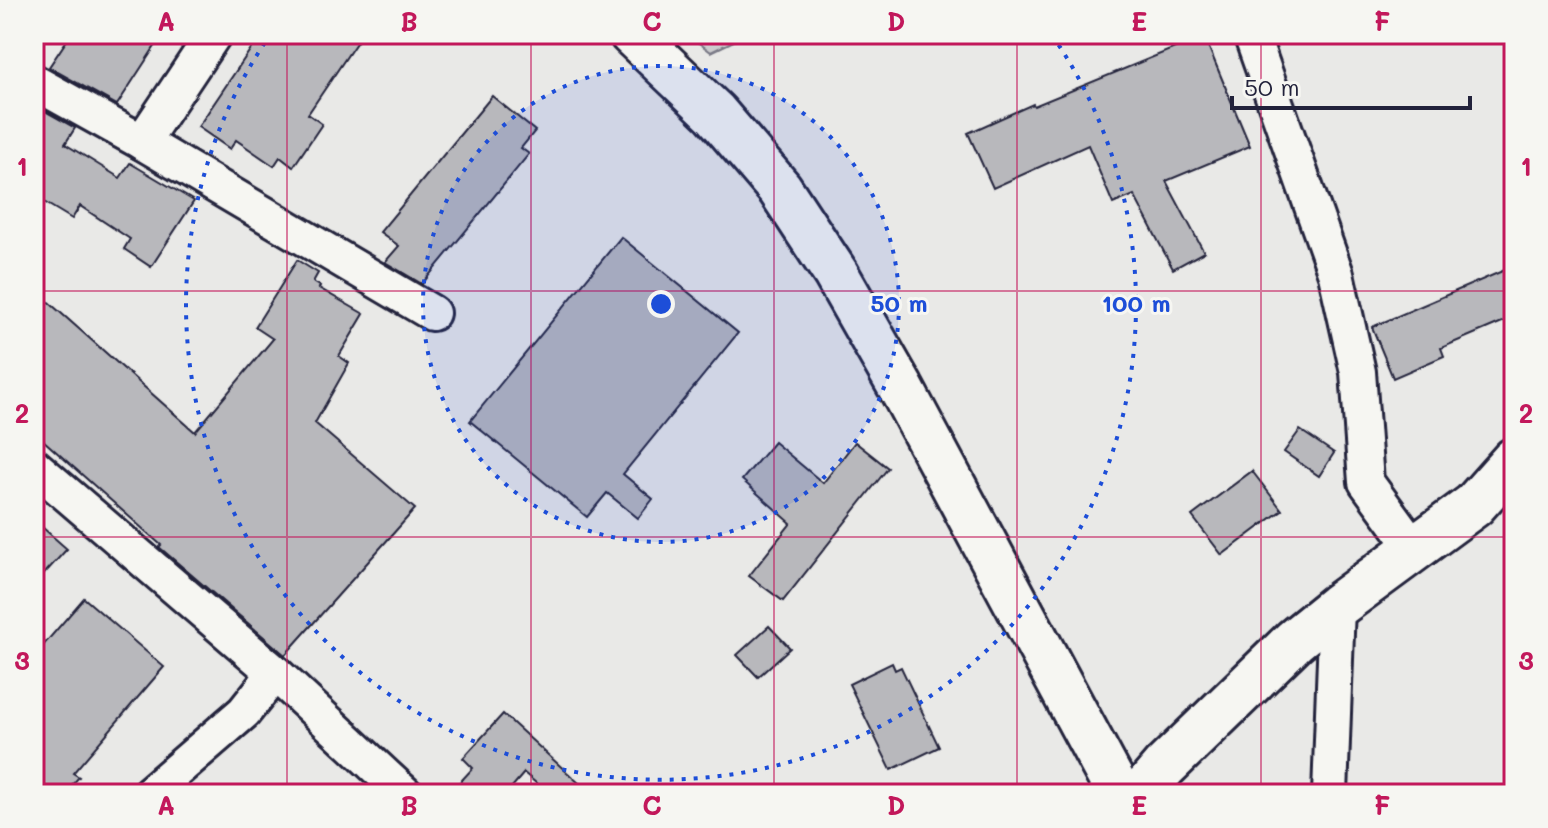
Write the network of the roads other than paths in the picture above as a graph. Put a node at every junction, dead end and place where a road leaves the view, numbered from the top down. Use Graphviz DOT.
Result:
graph roads {
  1 [pos="214,34"];
  2 [pos="632,34"];
  3 [pos="1251,34"];
  4 [pos="34,82"];
  5 [pos="142,142"];
  6 [pos="432,313"];
  7 [pos="1514,460"];
  8 [pos="34,466"];
  9 [pos="1415,549"];
  10 [pos="1337,606"];
  11 [pos="275,673"];
  12 [pos="149,794"];
  13 [pos="405,794"];
  14 [pos="1119,794"];
  15 [pos="1141,794"];
  16 [pos="1330,794"];
  1 -- 5 [label="street"];
  2 -- 14 [label="street"];
  3 -- 9 [label="street"];
  4 -- 5 [label="street"];
  5 -- 6 [label="street"];
  7 -- 9 [label="street"];
  8 -- 11 [label="street"];
  9 -- 10 [label="street"];
  10 -- 15 [label="street"];
  10 -- 16 [label="street"];
  11 -- 12 [label="street"];
  11 -- 13 [label="street"];
}
